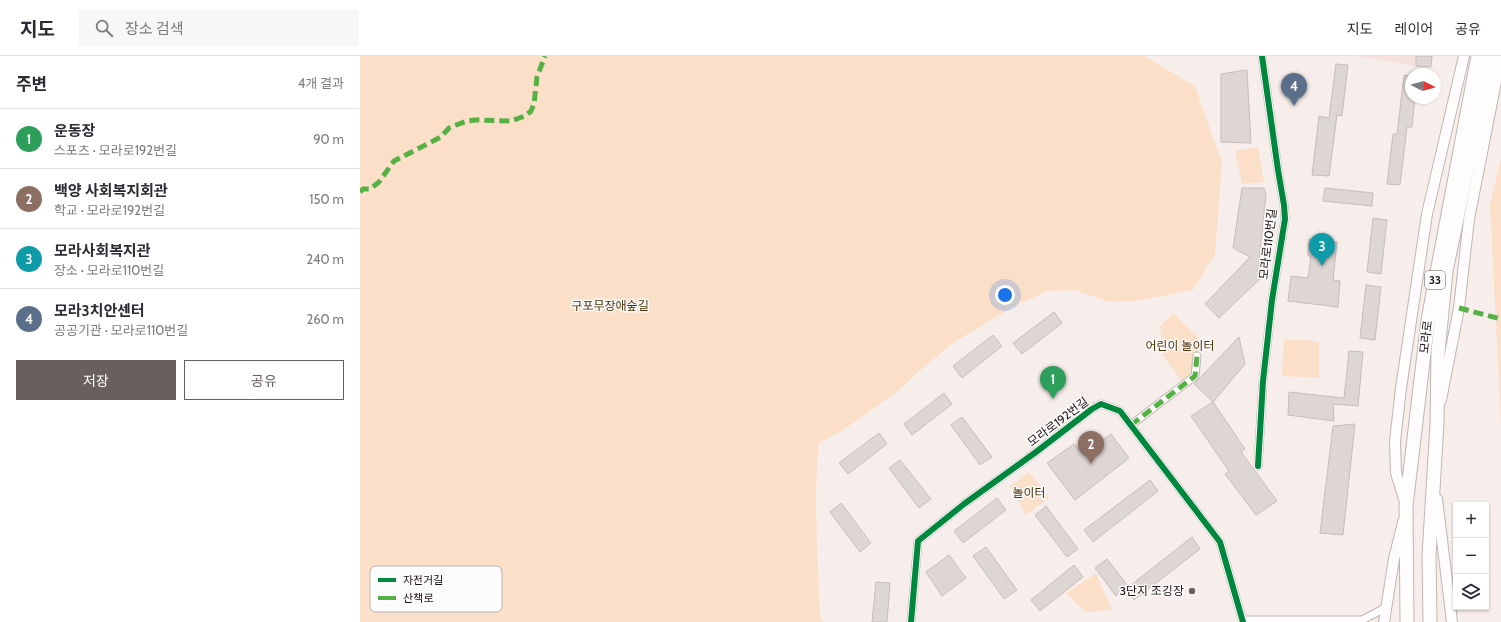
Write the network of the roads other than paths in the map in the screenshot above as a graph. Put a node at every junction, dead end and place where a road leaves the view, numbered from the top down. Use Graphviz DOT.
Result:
graph roads {
  1 [pos="1262,56"];
  2 [pos="1464,56"];
  3 [pos="1478,56"];
  4 [pos="1491,56"];
  5 [pos="1501,56"];
  6 [pos="1197,356"];
  7 [pos="1437,423"];
  8 [pos="1131,425"];
  9 [pos="1258,466"];
  10 [pos="1434,476"];
  11 [pos="1406,506"];
  12 [pos="1385,608"];
  13 [pos="1243,621"];
  14 [pos="1364,621"];
  15 [pos="911,622"];
  16 [pos="1384,622"];
  17 [pos="1407,622"];
  18 [pos="1430,622"];
  19 [pos="1452,622"];
  1 -- 9 [label="street, 모라로110번길"];
  2 -- 11 [label="main road"];
  3 -- 11 [label="highway, 모라로 / 33"];
  4 -- 7 [label="highway, 모라로 / 33"];
  5 -- 7 [label="main road"];
  6 -- 8 [label="street"];
  7 -- 10 [label="highway, 모라로 / 33"];
  8 -- 13 [label="street, 모라로192번길"];
  8 -- 15 [label="street, 모라로192번길"];
  10 -- 18 [label="highway, 모라로 / 33"];
  10 -- 19 [label="main road"];
  11 -- 12 [label="main road"];
  11 -- 17 [label="highway, 모라로 / 33"];
  12 -- 14 [label="street"];
  12 -- 16 [label="main road"];
  13 -- 14 [label="street, 모라로192번길"];
}
